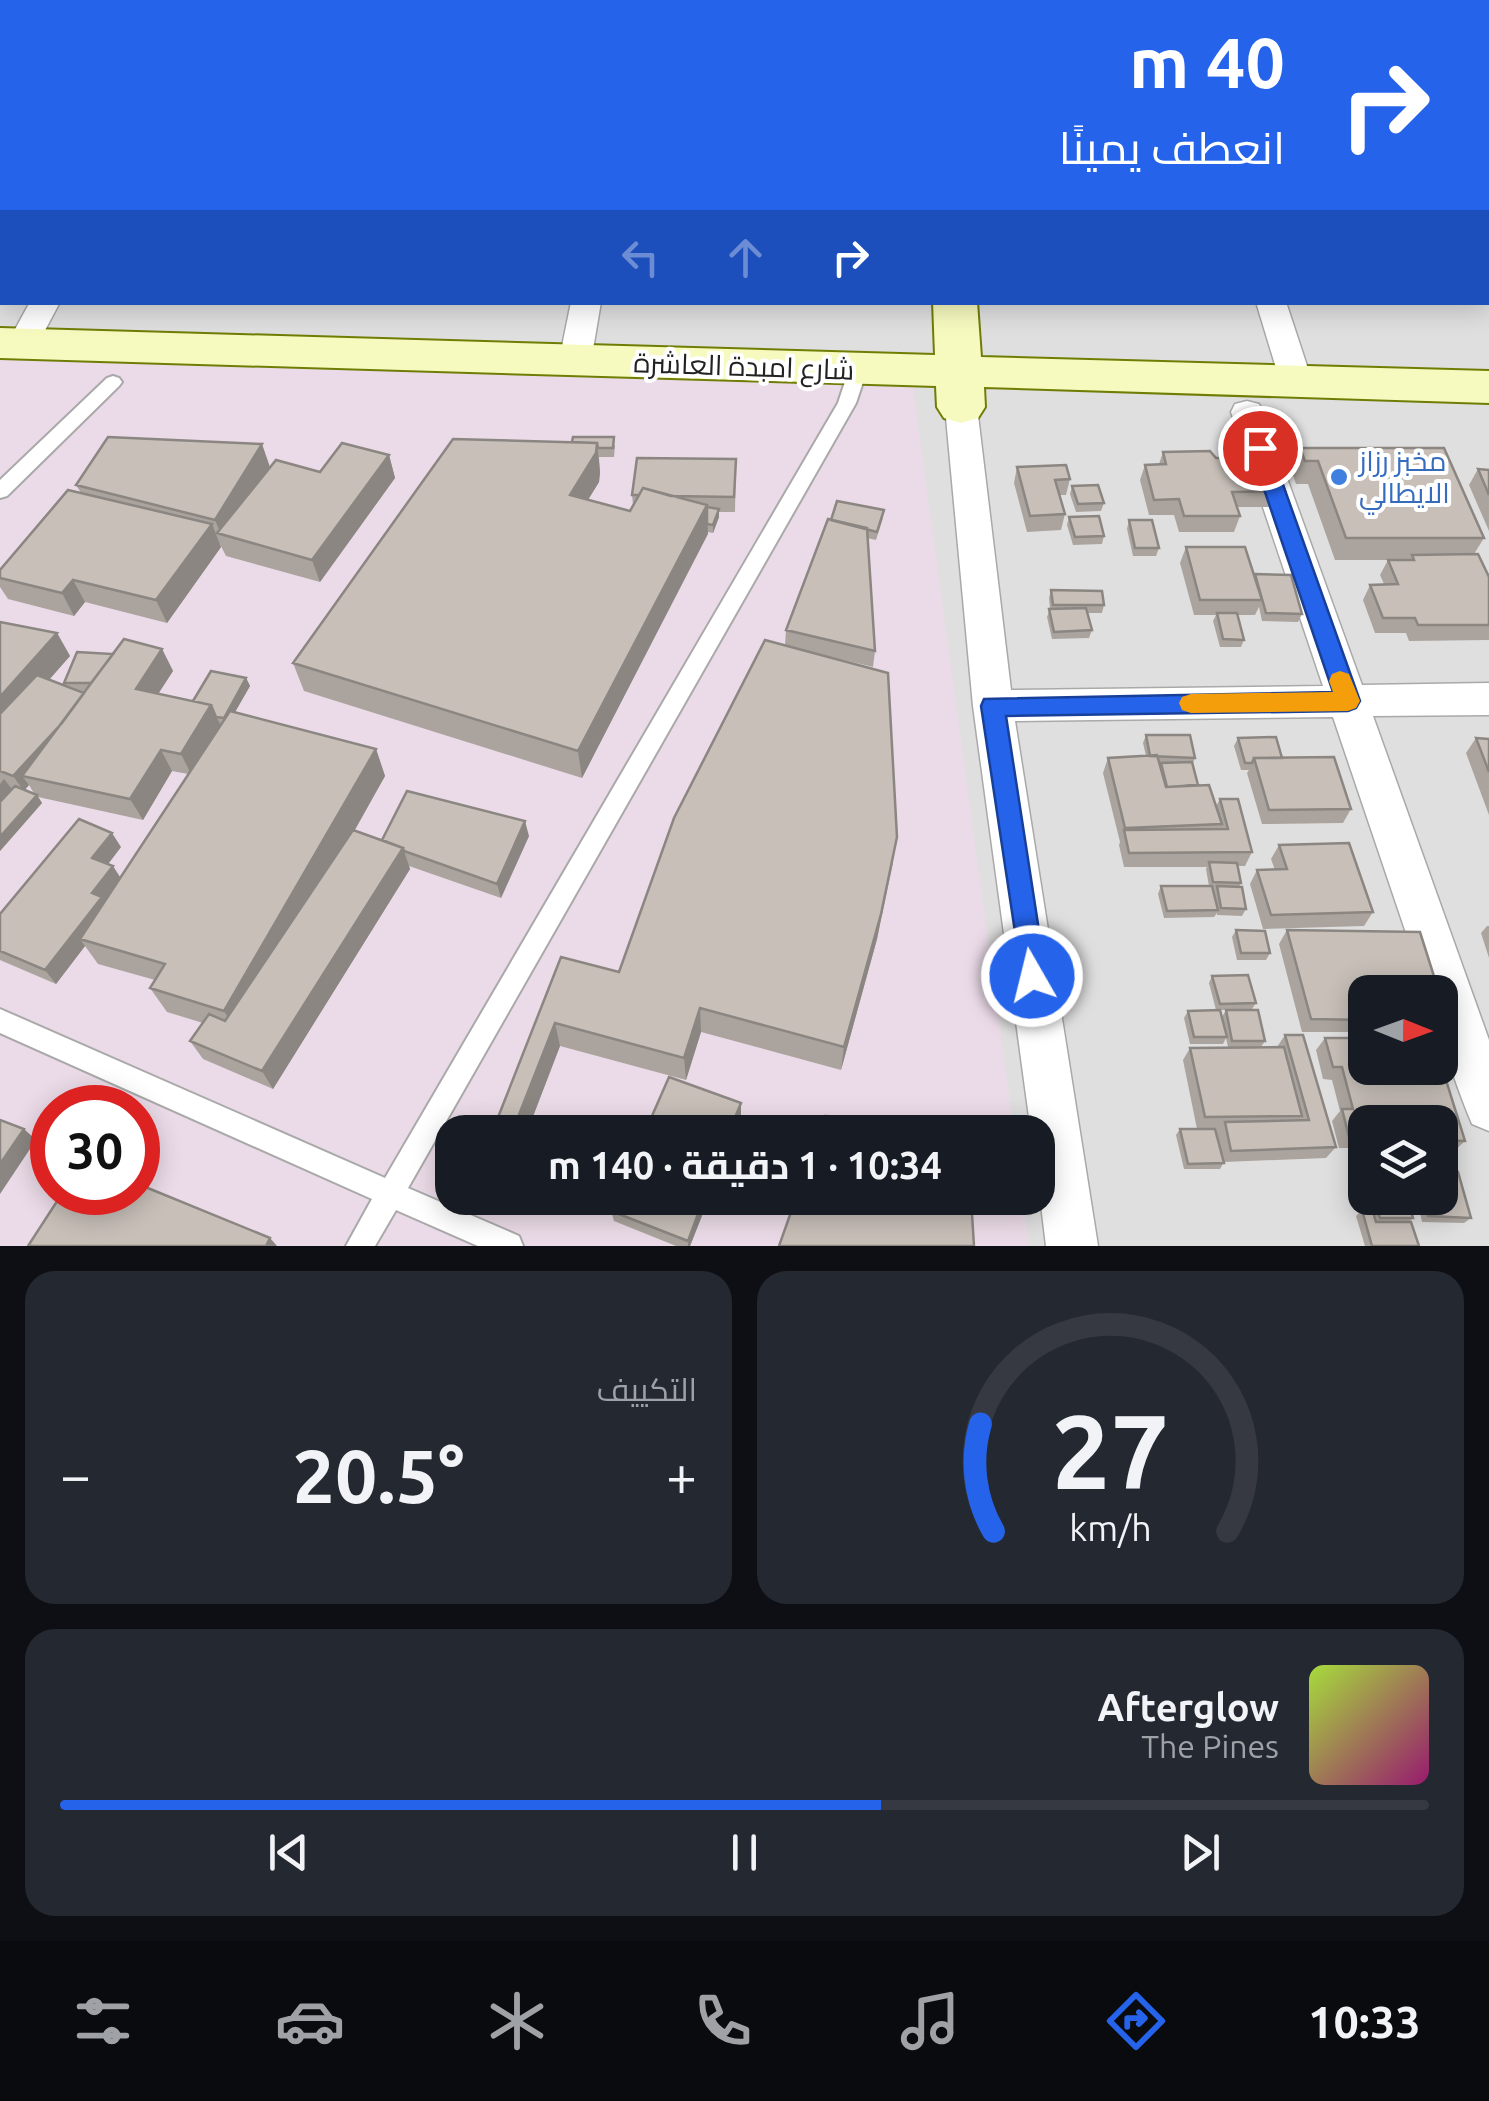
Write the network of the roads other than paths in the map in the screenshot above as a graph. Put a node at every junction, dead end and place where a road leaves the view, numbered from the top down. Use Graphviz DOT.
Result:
graph roads {
  1 [pos="42,305"];
  2 [pos="585,305"];
  3 [pos="955,305"];
  4 [pos="1272,305"];
  5 [pos="8,355"];
  6 [pos="576,361"];
  7 [pos="1296,381"];
  8 [pos="114,382"];
  9 [pos="852,386"];
  10 [pos="1489,387"];
  11 [pos="959,389"];
  12 [pos="1247,412"];
  13 [pos="1489,418"];
  14 [pos="0,492"];
  15 [pos="1489,699"];
  16 [pos="1348,701"];
  17 [pos="993,706"];
  18 [pos="0,1021"];
  19 [pos="1489,1107"];
  20 [pos="390,1192"];
  21 [pos="360,1246"];
  22 [pos="509,1246"];
  23 [pos="1072,1246"];
  1 -- 5 [label="street"];
  2 -- 6 [label="street"];
  3 -- 11 [label="main road"];
  4 -- 7 [label="street"];
  5 -- 6 [label="main road, شارع امبدة العاشرة"];
  5 -- 8 [label="main road, شارع امبدة العاشرة"];
  6 -- 9 [label="main road, شارع امبدة العاشرة"];
  7 -- 10 [label="main road, شارع امبدة العاشرة"];
  7 -- 11 [label="main road, شارع امبدة العاشرة"];
  8 -- 9 [label="main road, شارع امبدة العاشرة"];
  8 -- 14 [label="lane"];
  9 -- 11 [label="main road, شارع امبدة العاشرة"];
  9 -- 20 [label="lane"];
  11 -- 12 [label="main road, شارع امبدة العاشرة"];
  11 -- 17 [label="street"];
  12 -- 13 [label="main road, شارع امبدة العاشرة"];
  12 -- 16 [label="street"];
  15 -- 16 [label="street"];
  16 -- 17 [label="street"];
  16 -- 19 [label="street"];
  17 -- 23 [label="street"];
  18 -- 20 [label="lane"];
  20 -- 21 [label="lane"];
  20 -- 22 [label="lane"];
}
